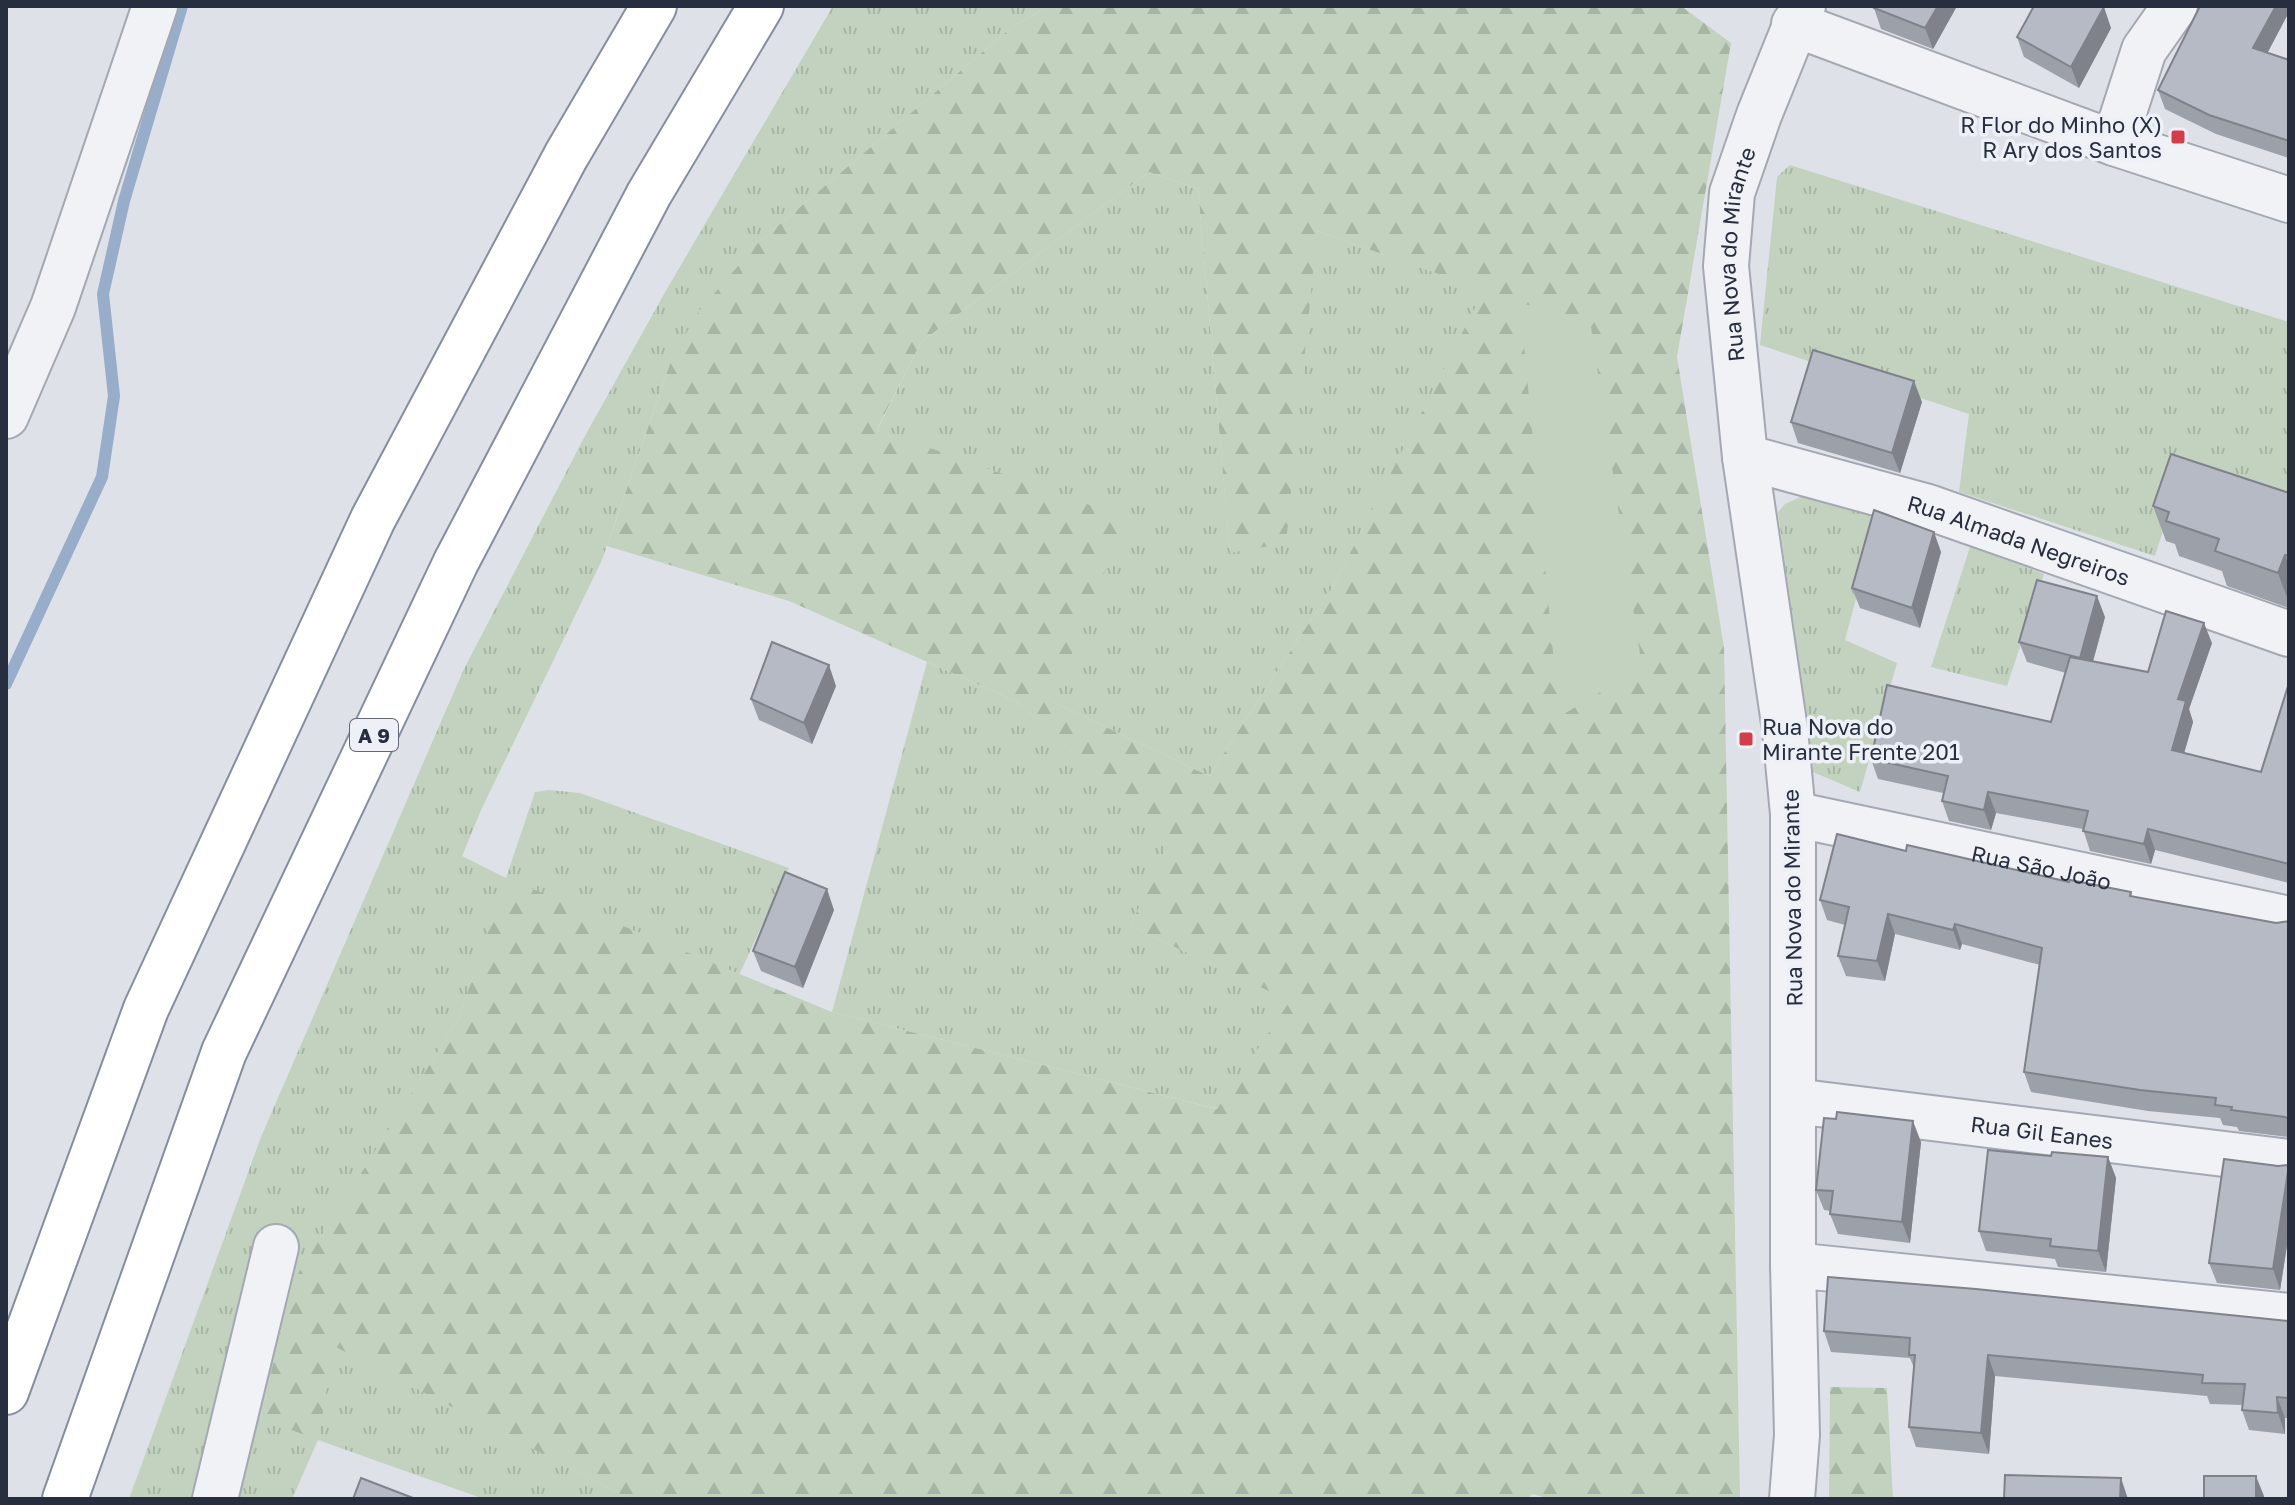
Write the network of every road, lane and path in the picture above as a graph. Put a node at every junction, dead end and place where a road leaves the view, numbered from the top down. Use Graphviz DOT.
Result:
graph roads {
  1 [pos="155,6"];
  2 [pos="654,6"];
  3 [pos="761,6"];
  4 [pos="2175,6"];
  5 [pos="1798,15"];
  6 [pos="2114,143"];
  7 [pos="2289,200"];
  8 [pos="6,416"];
  9 [pos="1745,457"];
  10 [pos="2289,634"];
  11 [pos="1793,814"];
  12 [pos="2289,919"];
  13 [pos="1794,1101"];
  14 [pos="2289,1162"];
  15 [pos="276,1247"];
  16 [pos="1793,1265"];
  17 [pos="2289,1316"];
  18 [pos="6,1392"];
  19 [pos="65,1499"];
  20 [pos="215,1499"];
  21 [pos="1792,1499"];
  1 -- 8 [label="street"];
  2 -- 18 [label="highway"];
  3 -- 19 [label="highway, A 9"];
  4 -- 6 [label="street"];
  5 -- 6 [label="street"];
  5 -- 9 [label="street, Rua Nova do Mirante"];
  6 -- 7 [label="street"];
  9 -- 10 [label="street, Rua Almada Negreiros"];
  9 -- 11 [label="street, Rua Nova do Mirante"];
  11 -- 12 [label="street, Rua São João"];
  11 -- 13 [label="street, Rua Nova do Mirante"];
  13 -- 14 [label="street, Rua Gil Eanes"];
  13 -- 16 [label="street, Rua Nova do Mirante"];
  15 -- 20 [label="street"];
  16 -- 17 [label="street"];
  16 -- 21 [label="street, Rua Nova do Mirante"];
}
